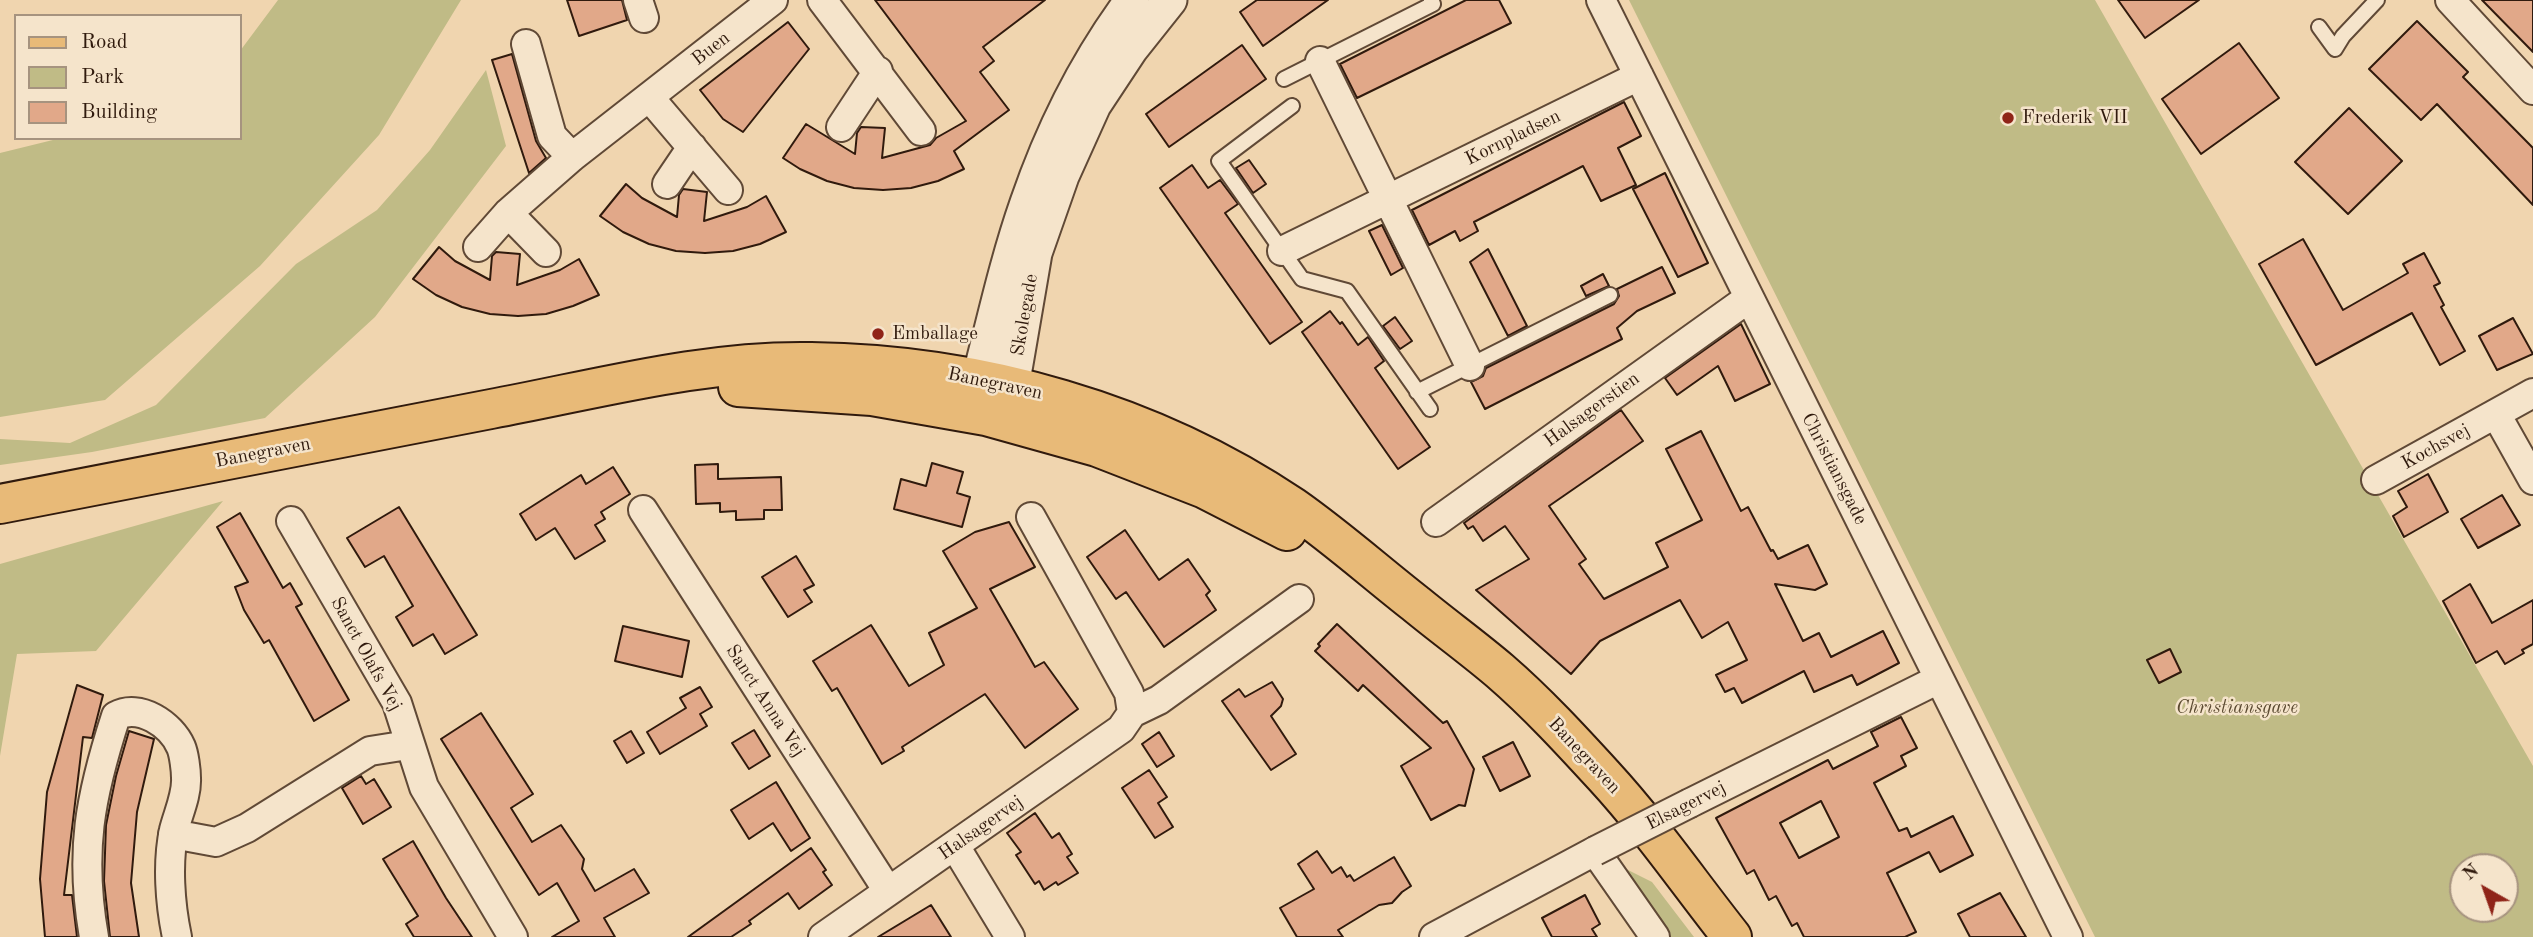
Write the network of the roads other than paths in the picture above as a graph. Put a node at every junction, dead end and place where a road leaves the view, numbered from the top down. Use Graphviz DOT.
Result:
graph roads {
  1 [pos="773,0"];
  2 [pos="822,0"];
  3 [pos="1132,0"];
  4 [pos="1170,0"];
  5 [pos="1431,0"];
  6 [pos="1601,0"];
  7 [pos="2377,0"];
  8 [pos="2450,0"];
  9 [pos="2319,27"];
  10 [pos="526,44"];
  11 [pos="1320,61"];
  12 [pos="878,71"];
  13 [pos="1639,76"];
  14 [pos="1284,79"];
  15 [pos="2533,90"];
  16 [pos="649,97"];
  17 [pos="1292,106"];
  18 [pos="841,127"];
  19 [pos="921,131"];
  20 [pos="692,147"];
  21 [pos="572,157"];
  22 [pos="667,184"];
  23 [pos="729,190"];
  24 [pos="1388,199"];
  25 [pos="508,213"];
  26 [pos="478,247"];
  27 [pos="1282,251"];
  28 [pos="546,252"];
  29 [pos="1609,295"];
  30 [pos="1749,298"];
  31 [pos="1470,366"];
  32 [pos="995,382"];
  33 [pos="1418,392"];
  34 [pos="2533,393"];
  35 [pos="527,402"];
  36 [pos="1430,409"];
  37 [pos="2496,414"];
  38 [pos="986,416"];
  39 [pos="2376,480"];
  40 [pos="2533,480"];
  41 [pos="0,504"];
  42 [pos="643,510"];
  43 [pos="1031,517"];
  44 [pos="291,521"];
  45 [pos="1436,522"];
  46 [pos="1299,599"];
  47 [pos="1410,600"];
  48 [pos="1940,678"];
  49 [pos="1132,713"];
  50 [pos="408,745"];
  51 [pos="173,834"];
  52 [pos="955,846"];
  53 [pos="1595,851"];
  54 [pos="888,891"];
  55 [pos="94,937"];
  56 [pos="177,937"];
  57 [pos="513,937"];
  58 [pos="823,937"];
  59 [pos="1010,937"];
  60 [pos="1434,937"];
  61 [pos="1655,937"];
  62 [pos="1732,937"];
  63 [pos="2068,937"];
  1 -- 16 [label="street, Buen"];
  2 -- 12 [label="street"];
  3 -- 32 [label="street, Skolegade"];
  4 -- 32 [label="street, Skolegade"];
  5 -- 11 [label="lane"];
  6 -- 13 [label="street, Christiansgade"];
  7 -- 9 [label="lane"];
  8 -- 15 [label="street"];
  10 -- 21 [label="street"];
  11 -- 14 [label="lane"];
  11 -- 24 [label="street"];
  12 -- 18 [label="street"];
  12 -- 19 [label="street"];
  13 -- 24 [label="street, Kornpladsen"];
  13 -- 30 [label="street, Christiansgade"];
  16 -- 20 [label="street"];
  16 -- 21 [label="street, Buen"];
  17 -- 27 [label="lane"];
  20 -- 22 [label="street"];
  20 -- 23 [label="street"];
  21 -- 25 [label="street, Buen"];
  24 -- 27 [label="street, Kornpladsen"];
  24 -- 31 [label="street"];
  25 -- 26 [label="street, Buen"];
  25 -- 28 [label="street"];
  27 -- 33 [label="lane"];
  29 -- 31 [label="lane"];
  30 -- 45 [label="street, Halsagerstien"];
  30 -- 48 [label="street, Christiansgade"];
  31 -- 33 [label="lane"];
  32 -- 35 [label="main road, Banegraven"];
  32 -- 38 [label="street, Skolegade"];
  32 -- 47 [label="main road, Banegraven"];
  33 -- 36 [label="lane"];
  34 -- 37 [label="street, Kochsvej"];
  35 -- 38 [label="main road, Banegraven"];
  35 -- 41 [label="main road, Banegraven"];
  37 -- 39 [label="street, Kochsvej"];
  37 -- 40 [label="street"];
  38 -- 47 [label="main road, Banegraven"];
  42 -- 54 [label="street, Sanct Anna Vej"];
  43 -- 49 [label="street"];
  44 -- 50 [label="street, Sanct Olafs Vej"];
  46 -- 49 [label="street, Halsagervej"];
  47 -- 62 [label="main road, Banegraven"];
  48 -- 53 [label="street, Elsagervej, bridge"];
  48 -- 63 [label="street, Christiansgade"];
  49 -- 52 [label="street, Halsagervej"];
  50 -- 51 [label="street"];
  50 -- 57 [label="street, Sanct Olafs Vej"];
  51 -- 55 [label="street"];
  51 -- 56 [label="street"];
  52 -- 54 [label="street, Halsagervej"];
  52 -- 59 [label="street"];
  53 -- 60 [label="street, Elsagervej"];
  53 -- 61 [label="street"];
  54 -- 58 [label="street, Halsagervej"];
}
